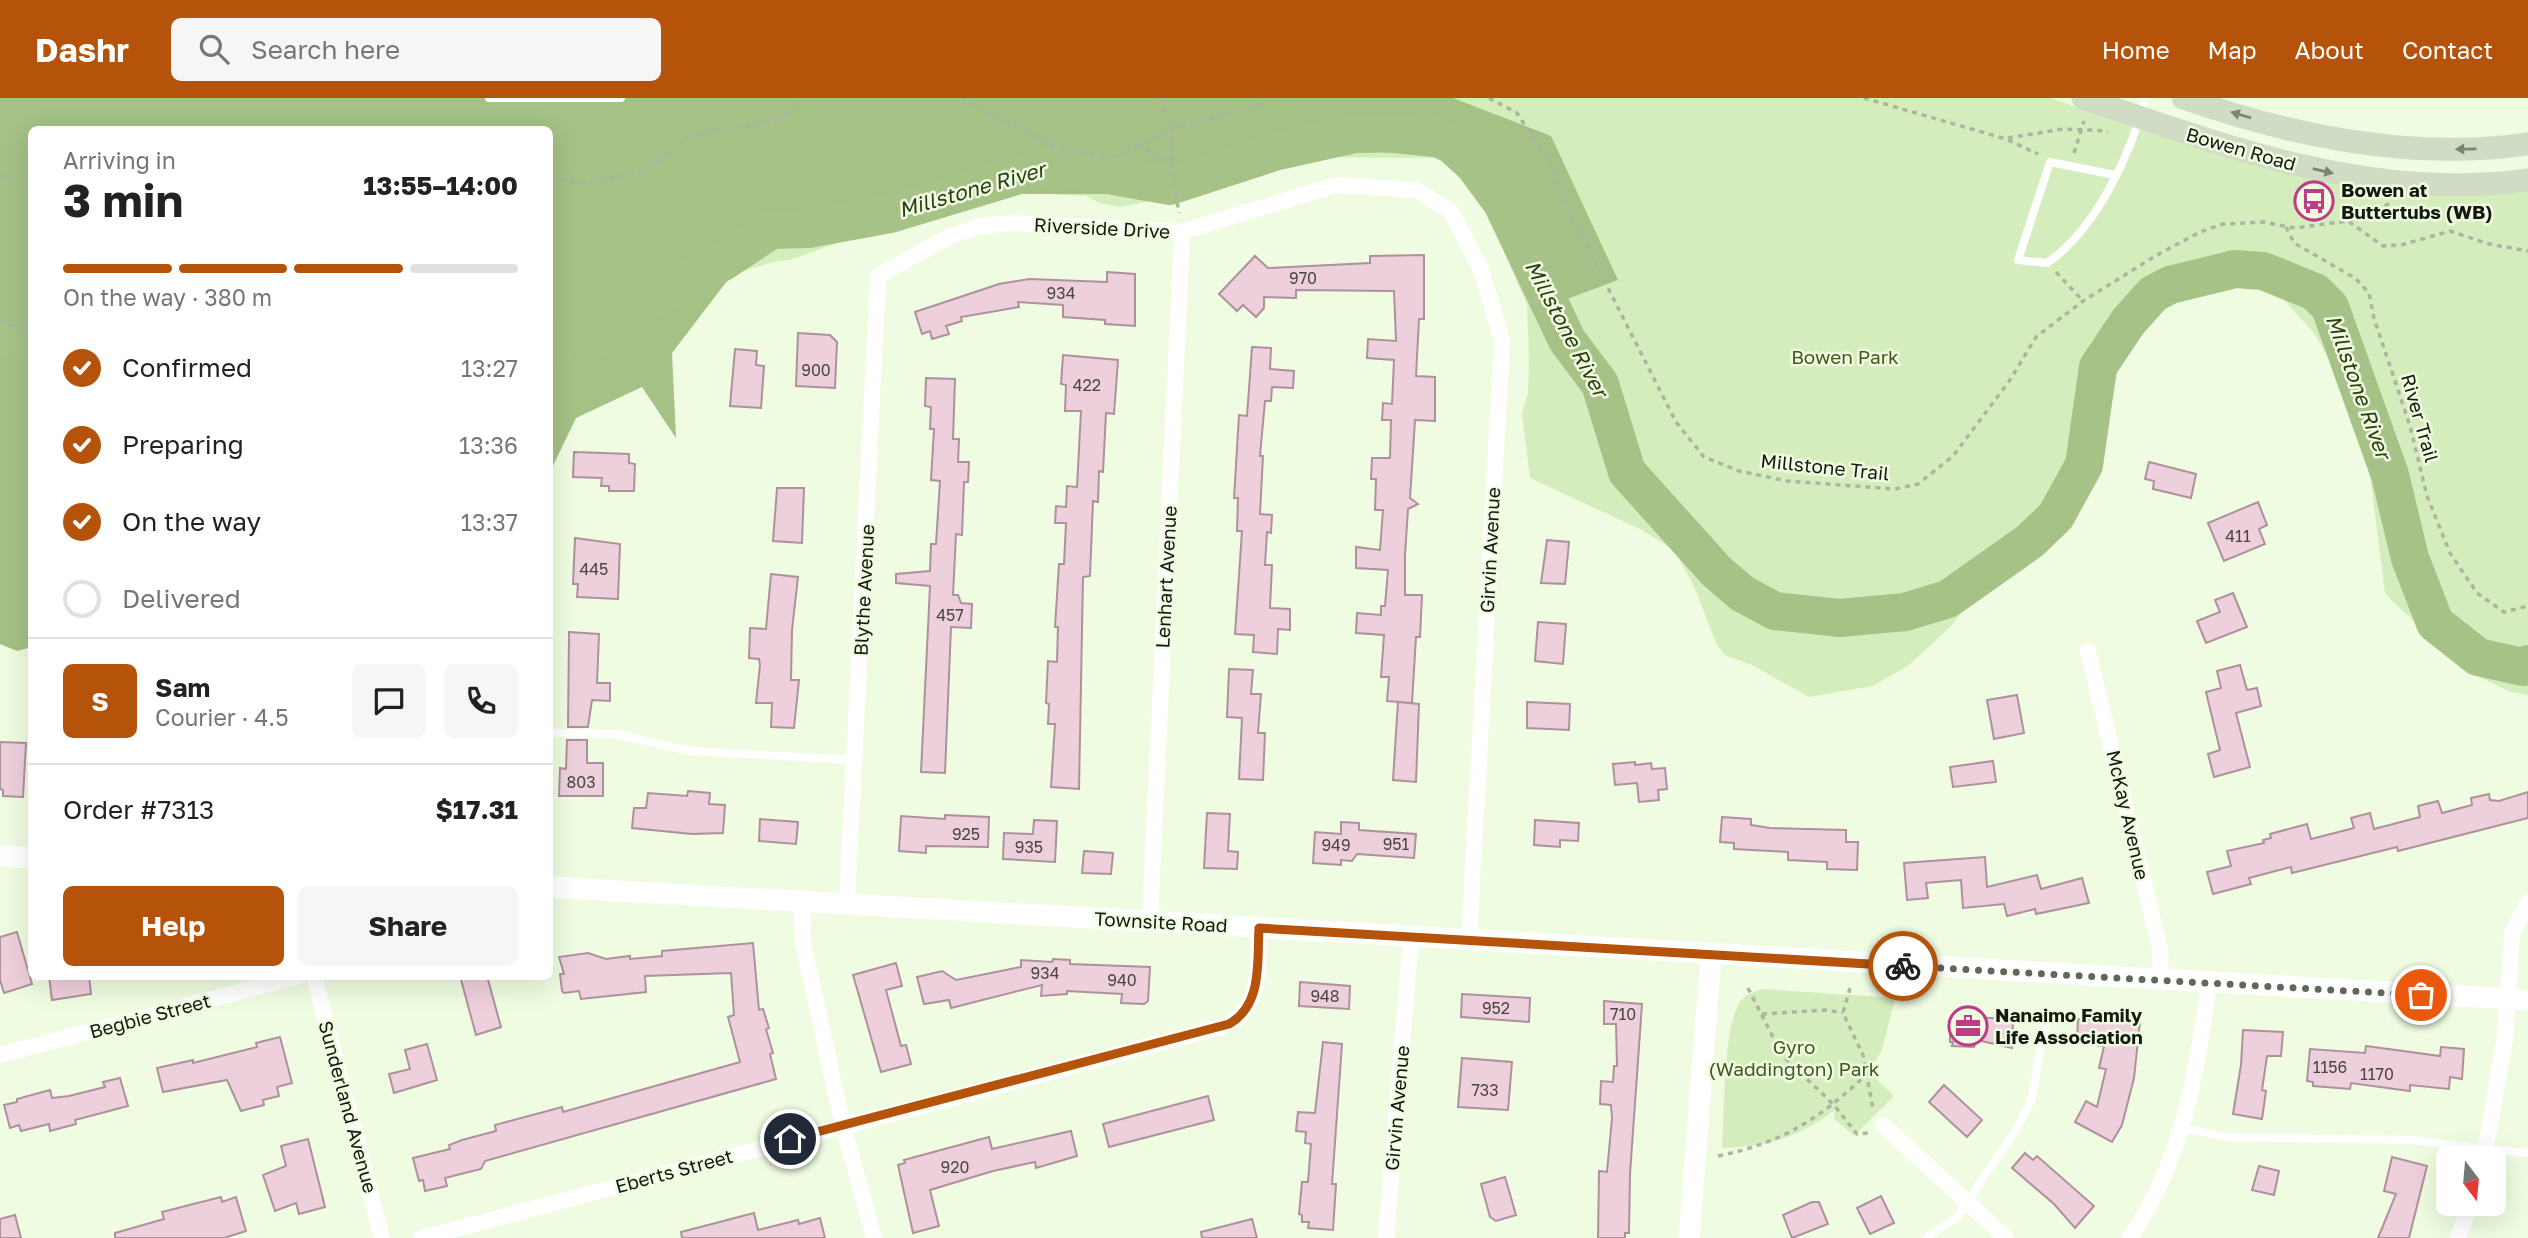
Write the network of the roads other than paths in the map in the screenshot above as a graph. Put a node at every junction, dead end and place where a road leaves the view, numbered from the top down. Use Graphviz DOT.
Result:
graph roads {
  1 [pos="489,98"];
  2 [pos="621,98"];
  3 [pos="2183,98"];
  4 [pos="2143,108"];
  5 [pos="2083,109"];
  6 [pos="2528,144"];
  7 [pos="2115,175"];
  8 [pos="2528,180"];
  9 [pos="1416,190"];
  10 [pos="1182,232"];
  11 [pos="878,276"];
  12 [pos="2088,651"];
  13 [pos="553,733"];
  14 [pos="856,760"];
  15 [pos="0,856"];
  16 [pos="28,858"];
  17 [pos="553,887"];
  18 [pos="802,901"];
  19 [pos="2528,902"];
  20 [pos="847,904"];
  21 [pos="1150,922"];
  22 [pos="1259,928"];
  23 [pos="1411,936"];
  24 [pos="1469,940"];
  25 [pos="1711,955"];
  26 [pos="2161,979"];
  27 [pos="285,980"];
  28 [pos="315,980"];
  29 [pos="2209,983"];
  30 [pos="2518,999"];
  31 [pos="2045,1026"];
  32 [pos="0,1055"];
  33 [pos="843,1125"];
  34 [pos="1883,1125"];
  35 [pos="2184,1128"];
  36 [pos="2445,1146"];
  37 [pos="2486,1146"];
  38 [pos="2506,1153"];
  39 [pos="2528,1153"];
  40 [pos="1967,1203"];
  41 [pos="2466,1216"];
  42 [pos="382,1238"];
  43 [pos="422,1238"];
  44 [pos="874,1238"];
  45 [pos="1386,1238"];
  46 [pos="1689,1238"];
  47 [pos="1926,1238"];
  48 [pos="2006,1238"];
  49 [pos="2130,1238"];
  50 [pos="2458,1238"];
  1 -- 2 [label="lane"];
  6 -- 3 [label="main road, Bowen Road, one-way"];
  4 -- 5 [label="main road, Bowen Road"];
  4 -- 7 [label="lane"];
  4 -- 8 [label="main road, Bowen Road, one-way"];
  7 -- 7 [label="lane"];
  9 -- 10 [label="street, Riverside Drive"];
  9 -- 24 [label="street, Girvin Avenue"];
  10 -- 11 [label="street, Riverside Drive"];
  10 -- 21 [label="street, Lenhart Avenue"];
  11 -- 14 [label="street, Blythe Avenue"];
  12 -- 26 [label="street, McKay Avenue"];
  13 -- 14 [label="lane"];
  14 -- 20 [label="street, Blythe Avenue"];
  15 -- 16 [label="street"];
  17 -- 18 [label="street, Townsite Road"];
  18 -- 20 [label="street, Townsite Road"];
  18 -- 33 [label="street"];
  19 -- 30 [label="street"];
  20 -- 21 [label="street, Townsite Road"];
  21 -- 22 [label="street, Townsite Road"];
  22 -- 23 [label="street, Townsite Road"];
  22 -- 33 [label="street, Eberts Street"];
  23 -- 24 [label="street, Townsite Road"];
  23 -- 45 [label="street, Girvin Avenue"];
  24 -- 25 [label="street, Townsite Road"];
  25 -- 26 [label="street, Townsite Road"];
  25 -- 46 [label="street"];
  26 -- 29 [label="street, Townsite Road"];
  27 -- 32 [label="street, Begbie Street"];
  28 -- 42 [label="street, Sunderland Avenue"];
  29 -- 30 [label="street, Townsite Road"];
  29 -- 35 [label="street"];
  30 -- 37 [label="street"];
  31 -- 40 [label="lane"];
  33 -- 43 [label="street, Eberts Street"];
  33 -- 44 [label="street"];
  34 -- 40 [label="street"];
  35 -- 36 [label="lane"];
  35 -- 49 [label="street"];
  38 -- 39 [label="lane"];
  40 -- 47 [label="lane"];
  40 -- 48 [label="street"];
  41 -- 50 [label="street"];
}
